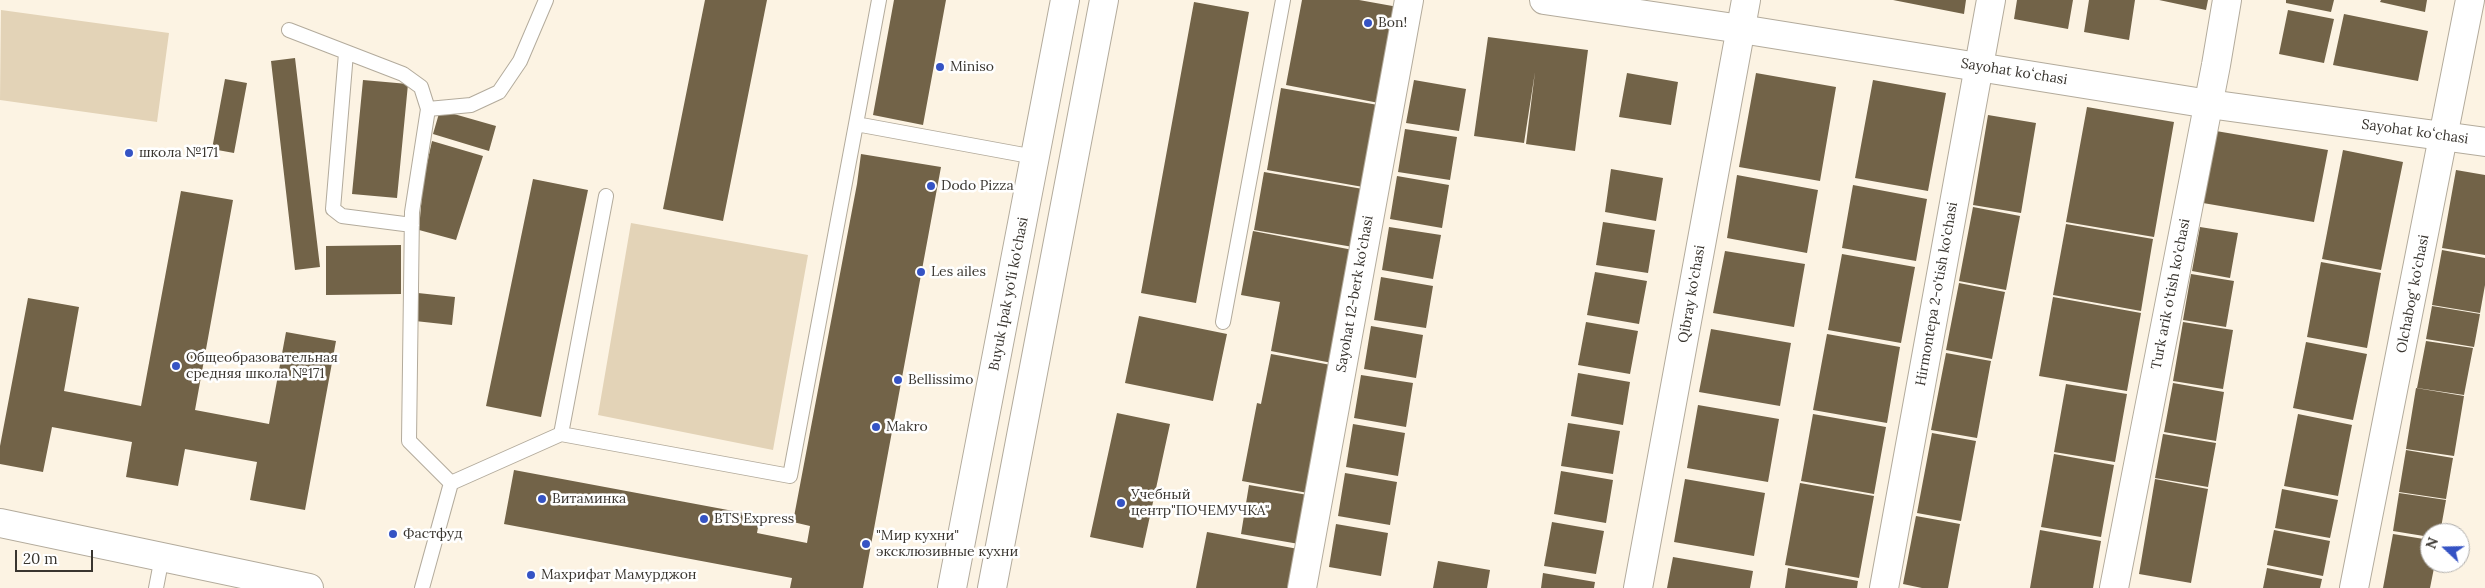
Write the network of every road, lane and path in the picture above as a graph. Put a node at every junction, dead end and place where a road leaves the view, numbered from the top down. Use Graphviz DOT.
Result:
graph roads {
  1 [pos="546,0"];
  2 [pos="879,0"];
  3 [pos="1065,0"];
  4 [pos="1104,0"];
  5 [pos="1283,0"];
  6 [pos="1409,0"];
  7 [pos="1544,0"];
  8 [pos="1746,0"];
  9 [pos="1991,0"];
  10 [pos="2227,0"];
  11 [pos="2470,0"];
  12 [pos="1741,29"];
  13 [pos="289,30"];
  14 [pos="346,53"];
  15 [pos="1978,66"];
  16 [pos="2209,104"];
  17 [pos="428,108"];
  18 [pos="856,124"];
  19 [pos="2445,136"];
  20 [pos="2485,142"];
  21 [pos="1035,157"];
  22 [pos="606,196"];
  23 [pos="412,225"];
  24 [pos="1223,322"];
  25 [pos="561,434"];
  26 [pos="451,483"];
  27 [pos="0,523"];
  28 [pos="162,557"];
  29 [pos="156,588"];
  30 [pos="309,588"];
  31 [pos="422,588"];
  32 [pos="952,588"];
  33 [pos="992,588"];
  34 [pos="1302,588"];
  35 [pos="1638,588"];
  36 [pos="1884,588"];
  37 [pos="2114,588"];
  38 [pos="2354,588"];
  1 -- 17 [label="lane"];
  2 -- 18 [label="lane"];
  3 -- 21 [label="street, Buyuk Ipak yo'li ko'chasi"];
  4 -- 33 [label="street"];
  5 -- 24 [label="lane"];
  6 -- 34 [label="street, Sayohat 12-berk ko'chasi"];
  7 -- 12 [label="street, Sayohat koʻchasi"];
  8 -- 12 [label="street, Qibray ko'chasi"];
  9 -- 15 [label="street, Hirmontepa 2-o'tish ko'chasi"];
  10 -- 16 [label="street, Turk arik o'tish ko'chasi"];
  11 -- 19 [label="street, Olchabog' ko'chasi"];
  12 -- 15 [label="street, Sayohat koʻchasi"];
  12 -- 35 [label="street, Qibray ko'chasi"];
  13 -- 14 [label="lane"];
  14 -- 17 [label="lane"];
  14 -- 23 [label="lane"];
  15 -- 16 [label="street, Sayohat koʻchasi"];
  15 -- 36 [label="street, Hirmontepa 2-o'tish ko'chasi"];
  16 -- 19 [label="street, Sayohat koʻchasi"];
  16 -- 37 [label="street, Turk arik o'tish ko'chasi"];
  17 -- 23 [label="lane"];
  18 -- 21 [label="lane"];
  18 -- 25 [label="lane"];
  19 -- 20 [label="street, Sayohat koʻchasi"];
  19 -- 38 [label="street, Olchabog' ko'chasi"];
  21 -- 32 [label="street, Buyuk Ipak yo'li ko'chasi"];
  22 -- 25 [label="lane"];
  23 -- 26 [label="lane"];
  25 -- 26 [label="lane"];
  26 -- 31 [label="lane"];
  27 -- 28 [label="street"];
  28 -- 29 [label="lane"];
  28 -- 30 [label="street"];
}
